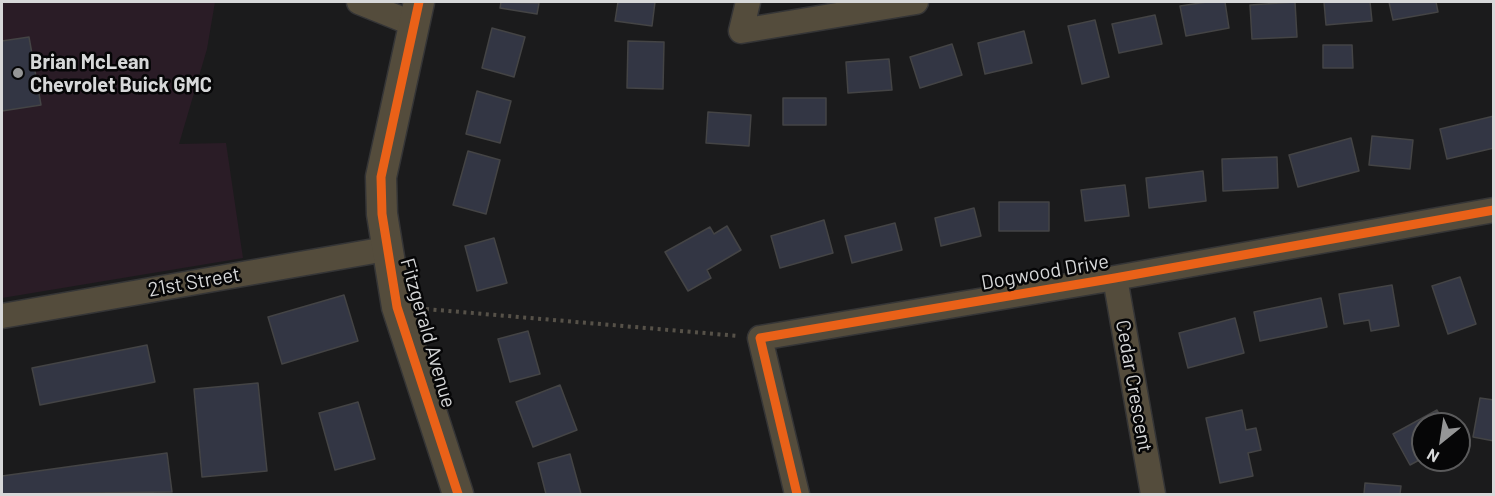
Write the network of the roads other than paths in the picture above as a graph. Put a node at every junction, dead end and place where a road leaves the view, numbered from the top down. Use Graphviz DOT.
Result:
graph roads {
  1 [pos="359,2"];
  2 [pos="748,2"];
  3 [pos="916,2"];
  4 [pos="416,13"];
  5 [pos="1494,210"];
  6 [pos="386,249"];
  7 [pos="1115,278"];
  8 [pos="2,316"];
  9 [pos="458,495"];
  10 [pos="797,495"];
  11 [pos="1153,495"];
  1 -- 4 [label="street"];
  2 -- 3 [label="street"];
  4 -- 6 [label="street, Fitzgerald Avenue"];
  5 -- 7 [label="street, Dogwood Drive"];
  6 -- 8 [label="street, 21st Street"];
  6 -- 9 [label="street, Fitzgerald Avenue"];
  7 -- 10 [label="street, Dogwood Drive"];
  7 -- 11 [label="street, Cedar Crescent"];
}
